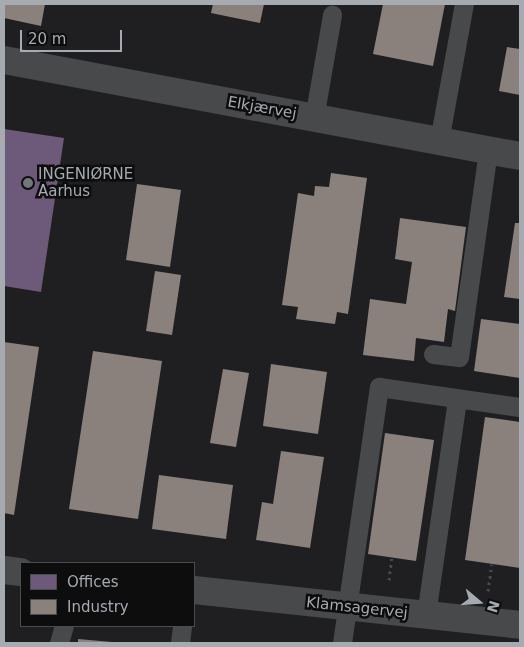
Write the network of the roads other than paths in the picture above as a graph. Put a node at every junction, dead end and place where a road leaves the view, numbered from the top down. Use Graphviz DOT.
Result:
graph roads {
  1 [pos="464,4"];
  2 [pos="332,15"];
  3 [pos="4,60"];
  4 [pos="314,118"];
  5 [pos="439,141"];
  6 [pos="488,150"];
  7 [pos="520,156"];
  8 [pos="433,354"];
  9 [pos="457,398"];
  10 [pos="520,407"];
  11 [pos="4,570"];
  12 [pos="20,572"];
  13 [pos="195,590"];
  14 [pos="347,607"];
  15 [pos="426,615"];
  16 [pos="520,625"];
  17 [pos="64,627"];
  18 [pos="182,627"];
  19 [pos="59,643"];
  20 [pos="180,643"];
  21 [pos="342,643"];
  1 -- 5 [label="lane"];
  2 -- 4 [label="lane"];
  3 -- 4 [label="street, Elkjærvej"];
  4 -- 5 [label="street, Elkjærvej"];
  5 -- 6 [label="street, Elkjærvej"];
  6 -- 7 [label="street, Elkjærvej"];
  6 -- 8 [label="lane"];
  9 -- 10 [label="lane"];
  9 -- 14 [label="lane"];
  9 -- 15 [label="lane"];
  11 -- 12 [label="street"];
  13 -- 14 [label="street, Klamsagervej"];
  14 -- 15 [label="street, Klamsagervej"];
  14 -- 21 [label="lane"];
  15 -- 16 [label="street, Klamsagervej"];
  17 -- 19 [label="lane"];
  18 -- 20 [label="lane"];
}
